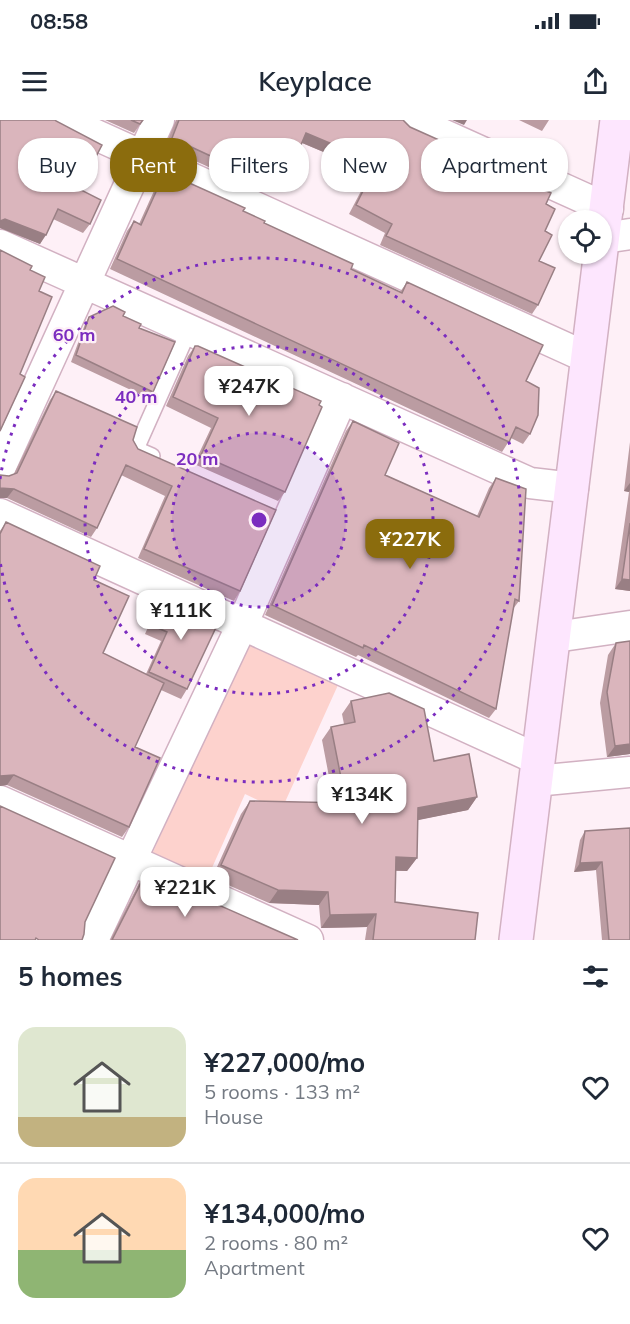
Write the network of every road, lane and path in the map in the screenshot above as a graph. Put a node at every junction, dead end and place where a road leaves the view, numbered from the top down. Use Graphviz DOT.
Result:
graph roads {
  1 [pos="63,120"];
  2 [pos="159,120"];
  3 [pos="411,120"];
  4 [pos="617,120"];
  5 [pos="150,138"];
  6 [pos="110,141"];
  7 [pos="197,181"];
  8 [pos="125,192"];
  9 [pos="614,227"];
  10 [pos="0,245"];
  11 [pos="83,282"];
  12 [pos="189,330"];
  13 [pos="588,358"];
  14 [pos="342,398"];
  15 [pos="7,432"];
  16 [pos="169,464"];
  17 [pos="0,468"];
  18 [pos="573,488"];
  19 [pos="0,514"];
  20 [pos="242,625"];
  21 [pos="630,627"];
  22 [pos="555,637"];
  23 [pos="537,771"];
  24 [pos="630,772"];
  25 [pos="0,801"];
  26 [pos="130,859"];
  27 [pos="296,938"];
  28 [pos="93,940"];
  29 [pos="516,940"];
  1 -- 6 [label="street"];
  2 -- 5 [label="street"];
  3 -- 9 [label="street"];
  4 -- 9 [label="street"];
  7 -- 13 [label="street"];
  8 -- 11 [label="street"];
  9 -- 13 [label="street"];
  10 -- 11 [label="street"];
  11 -- 12 [label="street"];
  11 -- 15 [label="street"];
  12 -- 14 [label="street"];
  12 -- 16 [label="lane"];
  13 -- 18 [label="street"];
  14 -- 18 [label="street"];
  14 -- 20 [label="street"];
  15 -- 17 [label="street"];
  18 -- 22 [label="street"];
  19 -- 20 [label="street"];
  20 -- 23 [label="street"];
  20 -- 26 [label="street"];
  21 -- 22 [label="street"];
  22 -- 23 [label="street"];
  23 -- 24 [label="street"];
  23 -- 29 [label="street"];
  25 -- 26 [label="street"];
  26 -- 27 [label="street"];
  26 -- 28 [label="street"];
}
